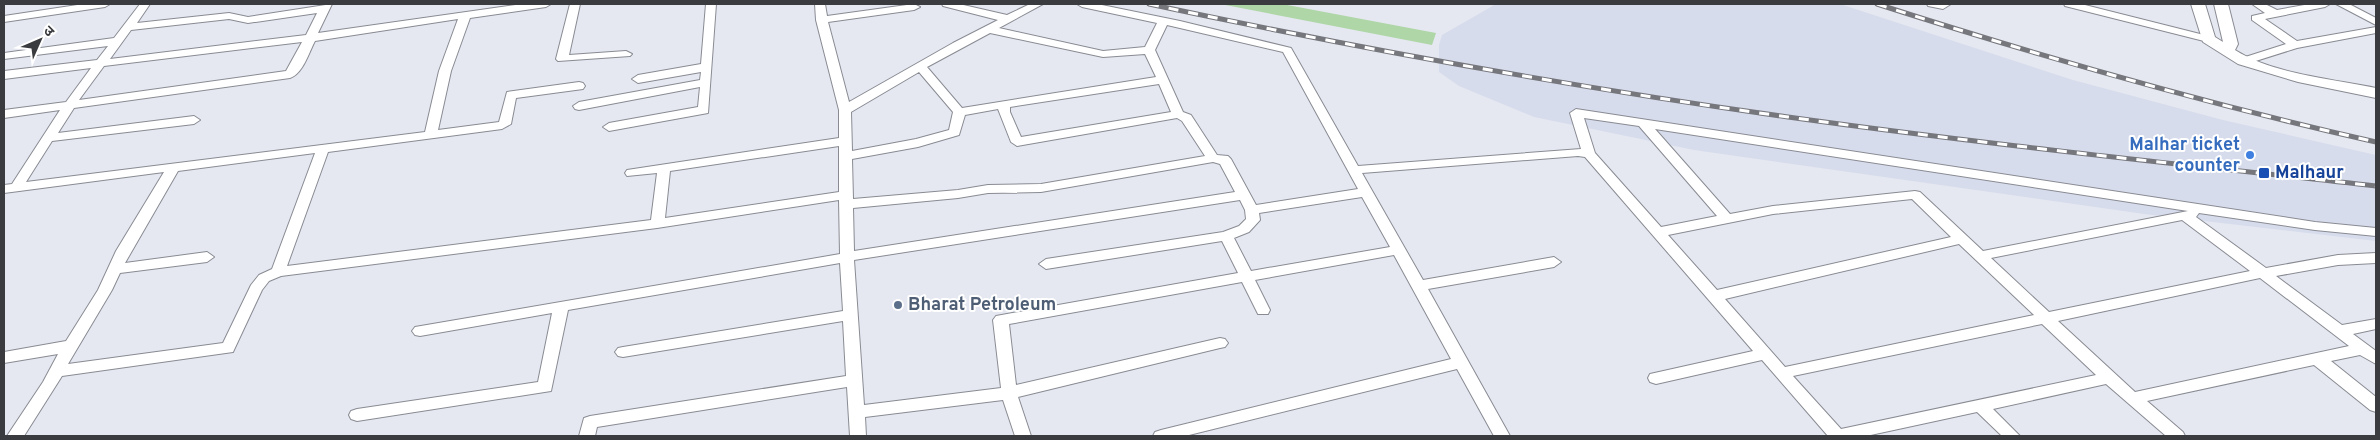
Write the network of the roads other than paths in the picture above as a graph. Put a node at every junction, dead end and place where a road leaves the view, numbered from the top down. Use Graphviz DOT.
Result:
graph roads {
  1 [pos="104,4"];
  2 [pos="145,4"];
  3 [pos="546,4"];
  4 [pos="575,4"];
  5 [pos="711,4"];
  6 [pos="820,4"];
  7 [pos="947,4"];
  8 [pos="1038,4"];
  9 [pos="1082,4"];
  10 [pos="1932,4"];
  11 [pos="1946,4"];
  12 [pos="2069,4"];
  13 [pos="2198,4"];
  14 [pos="2221,4"];
  15 [pos="2257,4"];
  16 [pos="2325,4"];
  17 [pos="2341,4"];
  18 [pos="326,7"];
  19 [pos="914,7"];
  20 [pos="2275,14"];
  21 [pos="465,15"];
  22 [pos="4,19"];
  23 [pos="1008,19"];
  24 [pos="822,20"];
  25 [pos="1163,21"];
  26 [pos="2376,22"];
  27 [pos="127,27"];
  28 [pos="988,29"];
  29 [pos="2376,30"];
  30 [pos="309,38"];
  31 [pos="2208,39"];
  32 [pos="117,41"];
  33 [pos="2295,45"];
  34 [pos="2228,48"];
  35 [pos="1149,50"];
  36 [pos="626,54"];
  37 [pos="4,56"];
  38 [pos="2243,61"];
  39 [pos="100,63"];
  40 [pos="707,67"];
  41 [pos="921,67"];
  42 [pos="4,75"];
  43 [pos="638,79"];
  44 [pos="1163,80"];
  45 [pos="706,82"];
  46 [pos="579,86"];
  47 [pos="2376,92"];
  48 [pos="1004,104"];
  49 [pos="68,106"];
  50 [pos="579,106"];
  51 [pos="845,110"];
  52 [pos="959,112"];
  53 [pos="4,114"];
  54 [pos="1178,114"];
  55 [pos="194,120"];
  56 [pos="1643,123"];
  57 [pos="609,127"];
  58 [pos="431,136"];
  59 [pos="48,138"];
  60 [pos="845,141"];
  61 [pos="323,149"];
  62 [pos="1589,154"];
  63 [pos="845,156"];
  64 [pos="1213,158"];
  65 [pos="173,168"];
  66 [pos="664,168"];
  67 [pos="1352,170"];
  68 [pos="632,173"];
  69 [pos="10,188"];
  70 [pos="1365,192"];
  71 [pos="1242,195"];
  72 [pos="846,199"];
  73 [pos="1252,210"];
  74 [pos="2214,210"];
  75 [pos="2185,216"];
  76 [pos="1728,220"];
  77 [pos="657,224"];
  78 [pos="1658,232"];
  79 [pos="2376,232"];
  80 [pos="1226,236"];
  81 [pos="1962,239"];
  82 [pos="1398,250"];
  83 [pos="1979,256"];
  84 [pos="847,257"];
  85 [pos="207,258"];
  86 [pos="2376,258"];
  87 [pos="1554,262"];
  88 [pos="1046,264"];
  89 [pos="115,269"];
  90 [pos="278,272"];
  91 [pos="2263,273"];
  92 [pos="1246,277"];
  93 [pos="1418,286"];
  94 [pos="1714,296"];
  95 [pos="561,306"];
  96 [pos="1263,310"];
  97 [pos="850,315"];
  98 [pos="2045,318"];
  99 [pos="2376,324"];
  100 [pos="420,331"];
  101 [pos="2339,331"];
  102 [pos="1220,343"];
  103 [pos="70,346"];
  104 [pos="2363,349"];
  105 [pos="623,352"];
  106 [pos="1766,354"];
  107 [pos="4,357"];
  108 [pos="2317,359"];
  109 [pos="2376,360"];
  110 [pos="1461,362"];
  111 [pos="56,371"];
  112 [pos="1781,373"];
  113 [pos="1656,378"];
  114 [pos="2109,378"];
  115 [pos="855,380"];
  116 [pos="1009,393"];
  117 [pos="2132,398"];
  118 [pos="1980,406"];
  119 [pos="2376,406"];
  120 [pos="857,412"];
  121 [pos="357,415"];
  122 [pos="15,436"];
  123 [pos="587,436"];
  124 [pos="858,436"];
  125 [pos="1023,436"];
  126 [pos="1161,436"];
  127 [pos="1502,436"];
  128 [pos="1837,436"];
  129 [pos="2012,436"];
  130 [pos="2177,436"];
  1 -- 22 [label="street"];
  2 -- 27 [label="street"];
  3 -- 21 [label="street"];
  4 -- 36 [label="street"];
  5 -- 40 [label="street"];
  6 -- 24 [label="street"];
  7 -- 23 [label="street"];
  8 -- 23 [label="street"];
  9 -- 25 [label="street"];
  10 -- 11 [label="street"];
  12 -- 31 [label="street"];
  13 -- 31 [label="street"];
  14 -- 34 [label="street"];
  15 -- 20 [label="street"];
  16 -- 20 [label="street"];
  17 -- 26 [label="street"];
  18 -- 27 [label="street"];
  18 -- 30 [label="street"];
  19 -- 24 [label="street"];
  20 -- 33 [label="street"];
  21 -- 30 [label="street"];
  21 -- 58 [label="street"];
  23 -- 28 [label="street"];
  24 -- 51 [label="street"];
  25 -- 35 [label="street"];
  25 -- 67 [label="street"];
  27 -- 32 [label="street"];
  28 -- 35 [label="street"];
  28 -- 41 [label="street"];
  29 -- 33 [label="street"];
  30 -- 39 [label="street"];
  30 -- 49 [label="street"];
  31 -- 34 [label="street"];
  32 -- 37 [label="street"];
  32 -- 39 [label="street"];
  33 -- 38 [label="street"];
  34 -- 38 [label="street"];
  35 -- 44 [label="street"];
  38 -- 47 [label="street"];
  39 -- 42 [label="street"];
  39 -- 49 [label="street"];
  40 -- 43 [label="street"];
  40 -- 45 [label="street"];
  41 -- 51 [label="street"];
  41 -- 52 [label="street"];
  44 -- 48 [label="street"];
  44 -- 54 [label="street"];
  45 -- 50 [label="street"];
  45 -- 57 [label="street"];
  46 -- 58 [label="street"];
  48 -- 52 [label="street"];
  48 -- 54 [label="street"];
  49 -- 53 [label="street"];
  49 -- 59 [label="street"];
  51 -- 60 [label="street"];
  52 -- 63 [label="street"];
  54 -- 64 [label="street"];
  55 -- 59 [label="street"];
  56 -- 62 [label="street"];
  56 -- 74 [label="street"];
  56 -- 76 [label="street"];
  58 -- 61 [label="street"];
  59 -- 69 [label="street"];
  60 -- 63 [label="street"];
  60 -- 66 [label="street"];
  61 -- 65 [label="street"];
  61 -- 90 [label="street"];
  62 -- 67 [label="street"];
  62 -- 78 [label="street"];
  63 -- 72 [label="street"];
  64 -- 71 [label="street"];
  64 -- 72 [label="street"];
  65 -- 69 [label="street"];
  65 -- 89 [label="street"];
  66 -- 68 [label="street"];
  66 -- 77 [label="street"];
  67 -- 70 [label="street"];
  70 -- 73 [label="street"];
  70 -- 82 [label="street"];
  71 -- 73 [label="street"];
  71 -- 84 [label="street"];
  72 -- 77 [label="street"];
  72 -- 84 [label="street"];
  73 -- 80 [label="street"];
  74 -- 75 [label="street"];
  74 -- 79 [label="street"];
  75 -- 83 [label="street"];
  75 -- 91 [label="street"];
  76 -- 78 [label="street"];
  76 -- 81 [label="street"];
  77 -- 90 [label="street"];
  78 -- 94 [label="street"];
  80 -- 88 [label="street"];
  80 -- 92 [label="street"];
  81 -- 83 [label="street"];
  81 -- 94 [label="street"];
  82 -- 92 [label="street"];
  82 -- 93 [label="street"];
  83 -- 98 [label="street"];
  84 -- 95 [label="street"];
  84 -- 97 [label="street"];
  85 -- 89 [label="street"];
  86 -- 91 [label="street"];
  87 -- 93 [label="street"];
  89 -- 103 [label="street"];
  90 -- 111 [label="street"];
  91 -- 98 [label="street"];
  91 -- 101 [label="street"];
  92 -- 96 [label="street"];
  92 -- 116 [label="street"];
  93 -- 110 [label="street"];
  94 -- 106 [label="street"];
  95 -- 100 [label="street"];
  95 -- 121 [label="street"];
  97 -- 105 [label="street"];
  97 -- 115 [label="street"];
  98 -- 112 [label="street"];
  98 -- 114 [label="street"];
  99 -- 101 [label="street"];
  101 -- 104 [label="street"];
  102 -- 116 [label="street"];
  103 -- 107 [label="street"];
  103 -- 111 [label="street"];
  104 -- 108 [label="street"];
  104 -- 109 [label="street"];
  106 -- 112 [label="street"];
  106 -- 113 [label="street"];
  108 -- 117 [label="street"];
  108 -- 119 [label="street"];
  110 -- 126 [label="street"];
  110 -- 127 [label="street"];
  111 -- 122 [label="street"];
  112 -- 128 [label="street"];
  114 -- 117 [label="street"];
  114 -- 118 [label="street"];
  115 -- 120 [label="street"];
  115 -- 123 [label="street"];
  116 -- 120 [label="street"];
  116 -- 125 [label="street"];
  117 -- 130 [label="street"];
  118 -- 128 [label="street"];
  118 -- 129 [label="street"];
  120 -- 124 [label="street"];
}
